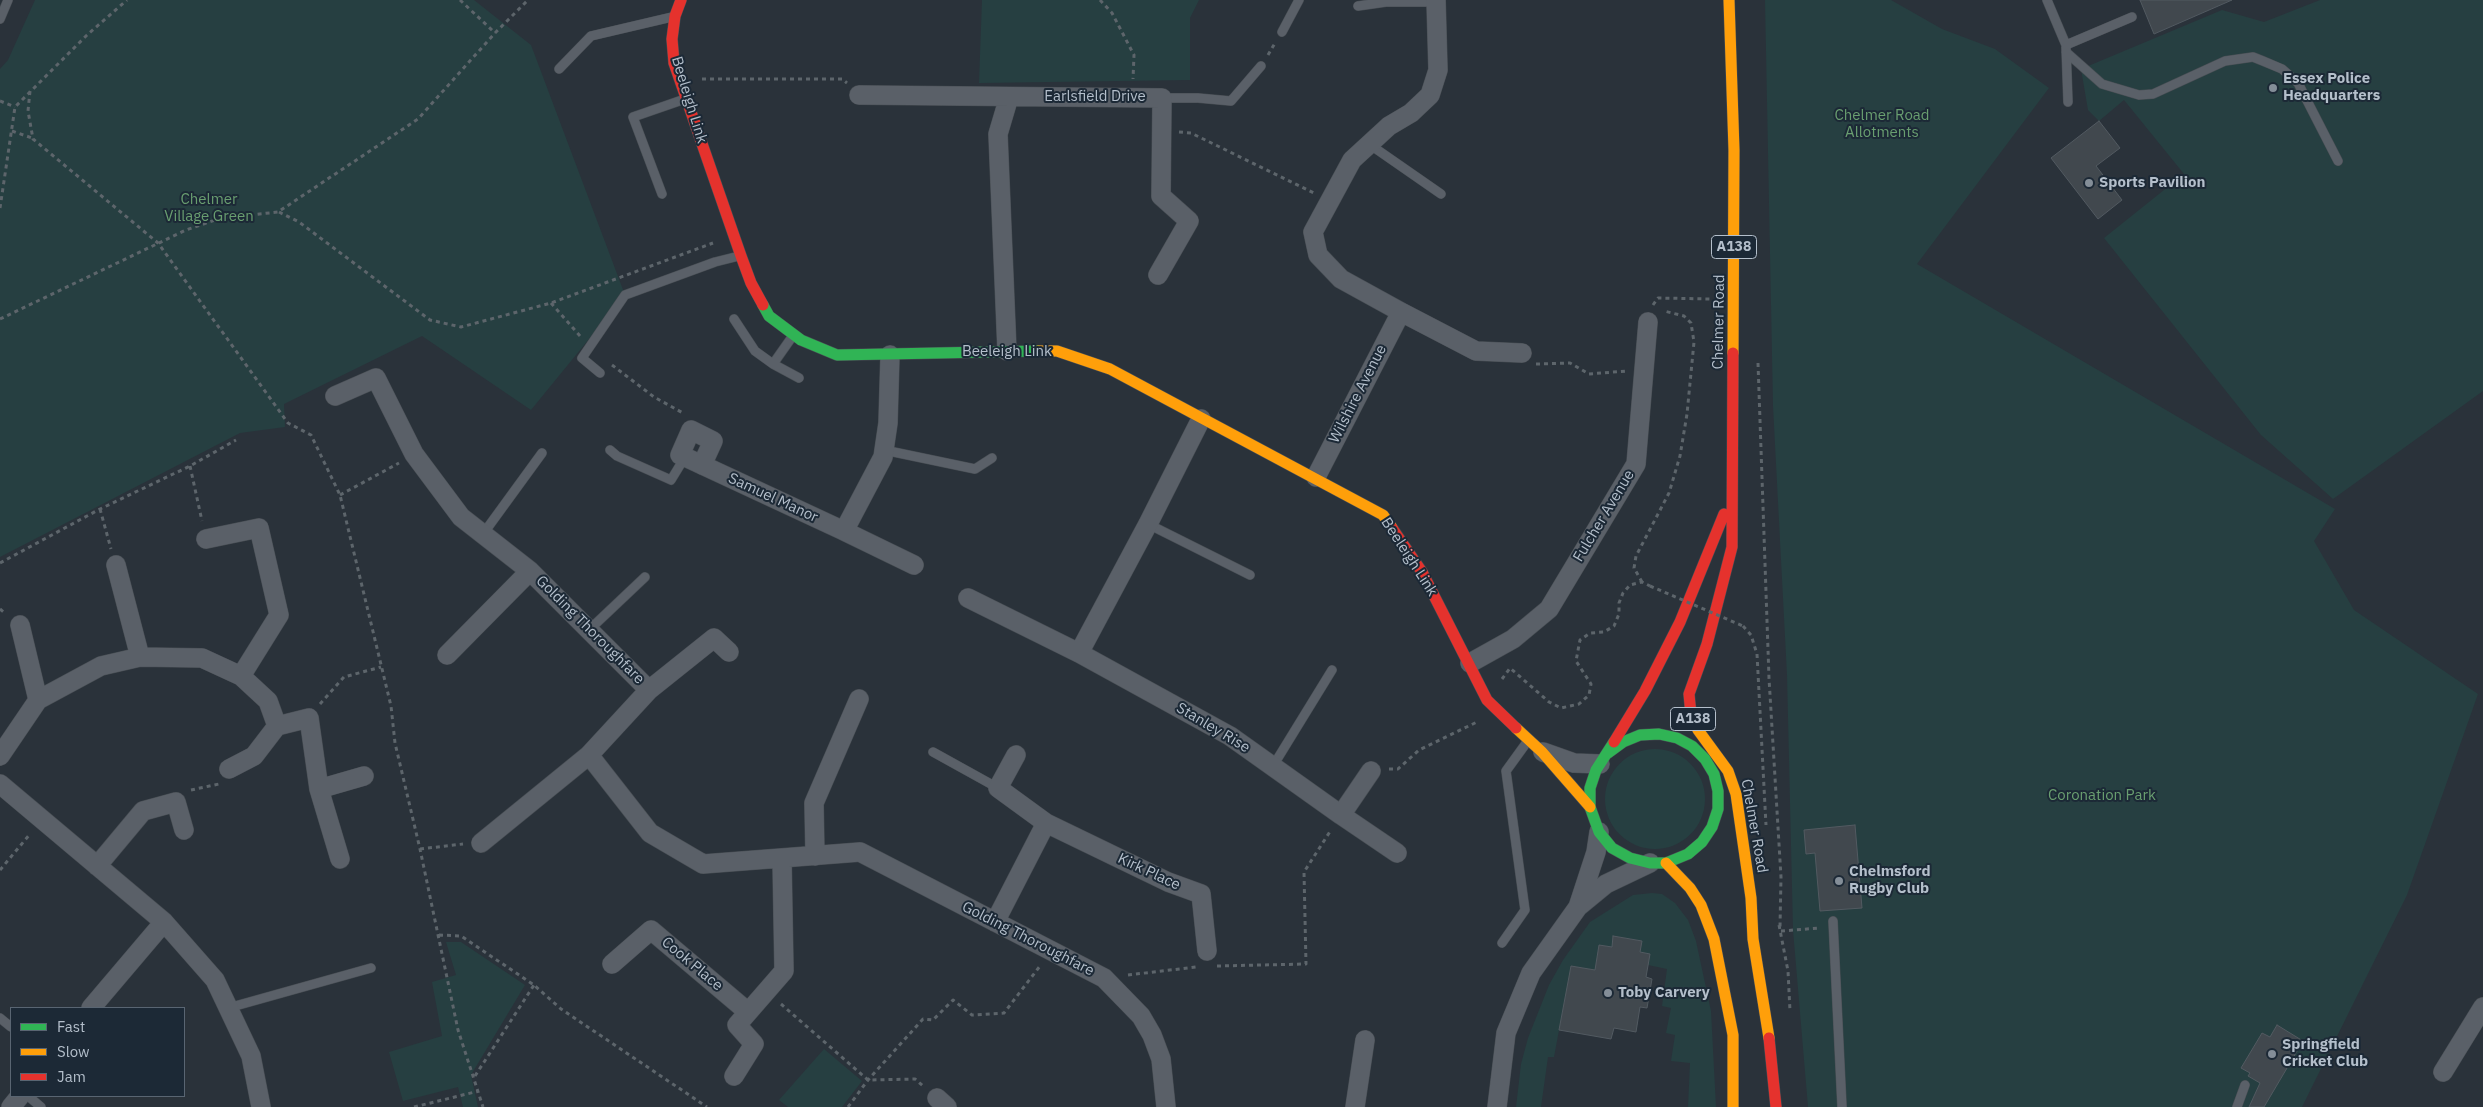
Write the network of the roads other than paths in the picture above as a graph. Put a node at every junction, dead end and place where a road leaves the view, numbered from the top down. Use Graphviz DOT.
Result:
graph roads {
  1 [pos="8,0"];
  2 [pos="682,0"];
  3 [pos="1299,0"];
  4 [pos="1729,0"];
  5 [pos="2047,0"];
  6 [pos="1436,1"];
  7 [pos="1358,6"];
  8 [pos="675,16"];
  9 [pos="2132,17"];
  10 [pos="0,19"];
  11 [pos="1282,32"];
  12 [pos="2066,48"];
  13 [pos="1261,66"];
  14 [pos="559,69"];
  15 [pos="859,95"];
  16 [pos="1009,96"];
  17 [pos="1162,98"];
  18 [pos="687,99"];
  19 [pos="2068,102"];
  20 [pos="1369,144"];
  21 [pos="2338,161"];
  22 [pos="662,194"];
  23 [pos="1441,194"];
  24 [pos="740,256"];
  25 [pos="1158,275"];
  26 [pos="1400,312"];
  27 [pos="1650,316"];
  28 [pos="734,319"];
  29 [pos="794,335"];
  30 [pos="1007,351"];
  31 [pos="1522,353"];
  32 [pos="890,355"];
  33 [pos="773,364"];
  34 [pos="600,373"];
  35 [pos="799,378"];
  36 [pos="335,396"];
  37 [pos="1201,419"];
  38 [pos="610,450"];
  39 [pos="884,450"];
  40 [pos="542,454"];
  41 [pos="685,457"];
  42 [pos="992,458"];
  43 [pos="702,465"];
  44 [pos="1316,477"];
  45 [pos="1732,494"];
  46 [pos="1148,524"];
  47 [pos="844,531"];
  48 [pos="483,534"];
  49 [pos="206,539"];
  50 [pos="116,565"];
  51 [pos="914,565"];
  52 [pos="530,571"];
  53 [pos="1250,575"];
  54 [pos="645,577"];
  55 [pos="1722,585"];
  56 [pos="968,598"];
  57 [pos="20,625"];
  58 [pos="1698,628"];
  59 [pos="589,630"];
  60 [pos="729,652"];
  61 [pos="1079,652"];
  62 [pos="447,655"];
  63 [pos="140,657"];
  64 [pos="1470,663"];
  65 [pos="1332,670"];
  66 [pos="241,676"];
  67 [pos="649,690"];
  68 [pos="859,699"];
  69 [pos="38,700"];
  70 [pos="277,726"];
  71 [pos="1675,729"];
  72 [pos="1536,746"];
  73 [pos="1692,746"];
  74 [pos="933,752"];
  75 [pos="1016,755"];
  76 [pos="0,756"];
  77 [pos="588,756"];
  78 [pos="1604,759"];
  79 [pos="1273,766"];
  80 [pos="229,769"];
  81 [pos="1371,771"];
  82 [pos="364,776"];
  83 [pos="0,784"];
  84 [pos="998,788"];
  85 [pos="319,789"];
  86 [pos="1718,791"];
  87 [pos="1590,808"];
  88 [pos="1341,815"];
  89 [pos="1046,822"];
  90 [pos="1724,826"];
  91 [pos="184,830"];
  92 [pos="1599,832"];
  93 [pos="481,843"];
  94 [pos="1397,853"];
  95 [pos="815,856"];
  96 [pos="782,859"];
  97 [pos="340,860"];
  98 [pos="1658,863"];
  99 [pos="97,866"];
  100 [pos="1739,900"];
  101 [pos="1578,906"];
  102 [pos="164,922"];
  103 [pos="996,922"];
  104 [pos="1833,924"];
  105 [pos="1753,939"];
  106 [pos="1502,943"];
  107 [pos="1206,961"];
  108 [pos="612,964"];
  109 [pos="371,968"];
  110 [pos="92,1007"];
  111 [pos="2483,1007"];
  112 [pos="228,1008"];
  113 [pos="748,1012"];
  114 [pos="0,1018"];
  115 [pos="10,1026"];
  116 [pos="1365,1040"];
  117 [pos="2443,1072"];
  118 [pos="734,1076"];
  119 [pos="2245,1085"];
  120 [pos="19,1097"];
  121 [pos="29,1097"];
  122 [pos="11,1107"];
  123 [pos="41,1107"];
  124 [pos="261,1107"];
  125 [pos="1166,1107"];
  126 [pos="1356,1107"];
  127 [pos="1497,1107"];
  128 [pos="1733,1107"];
  129 [pos="1776,1107"];
  130 [pos="1842,1107"];
  131 [pos="2237,1107"];
  1 -- 10 [label="lane"];
  2 -- 8 [label="main road, Beeleigh Link"];
  3 -- 11 [label="lane"];
  4 -- 45 [label="main road, Chelmer Road / A138"];
  5 -- 12 [label="lane"];
  6 -- 7 [label="lane"];
  6 -- 20 [label="street"];
  8 -- 14 [label="lane"];
  8 -- 18 [label="main road, Beeleigh Link"];
  9 -- 12 [label="lane"];
  12 -- 19 [label="lane"];
  12 -- 21 [label="lane"];
  13 -- 17 [label="lane"];
  15 -- 16 [label="street, Earlsfield Drive"];
  16 -- 17 [label="street, Earlsfield Drive"];
  16 -- 30 [label="street"];
  17 -- 25 [label="street, Earlsfield Drive"];
  18 -- 22 [label="lane"];
  18 -- 24 [label="main road, Beeleigh Link"];
  20 -- 23 [label="lane"];
  20 -- 26 [label="street"];
  24 -- 29 [label="main road, Beeleigh Link"];
  24 -- 34 [label="lane"];
  26 -- 31 [label="street"];
  26 -- 44 [label="street, Wilshire Avenue"];
  27 -- 64 [label="street, Fulcher Avenue"];
  28 -- 33 [label="lane"];
  29 -- 32 [label="main road, Beeleigh Link"];
  29 -- 33 [label="lane"];
  30 -- 32 [label="main road, Beeleigh Link"];
  30 -- 37 [label="main road, Beeleigh Link"];
  32 -- 39 [label="street"];
  33 -- 35 [label="lane"];
  36 -- 48 [label="street, Golding Thoroughfare"];
  37 -- 44 [label="main road, Beeleigh Link"];
  37 -- 46 [label="street"];
  38 -- 41 [label="lane"];
  39 -- 42 [label="lane"];
  39 -- 47 [label="street"];
  40 -- 48 [label="lane"];
  41 -- 43 [label="street, Samuel Manor"];
  41 -- 43 [label="street"];
  43 -- 47 [label="street, Samuel Manor"];
  44 -- 64 [label="main road, Beeleigh Link"];
  45 -- 55 [label="main road, Chelmer Road / A138"];
  45 -- 78 [label="main road, Chelmer Road / A138"];
  46 -- 53 [label="lane"];
  46 -- 61 [label="street"];
  47 -- 51 [label="street, Samuel Manor"];
  48 -- 52 [label="street, Golding Thoroughfare"];
  49 -- 66 [label="street"];
  50 -- 63 [label="street"];
  52 -- 59 [label="street, Golding Thoroughfare"];
  52 -- 62 [label="street, Golding Thoroughfare"];
  54 -- 59 [label="lane"];
  55 -- 58 [label="main road, Chelmer Road / A138"];
  55 -- 105 [label="main road, Chelmer Road / A138"];
  56 -- 61 [label="street, Stanley Rise"];
  57 -- 69 [label="street"];
  59 -- 67 [label="street, Golding Thoroughfare"];
  60 -- 67 [label="street, Golding Thoroughfare"];
  61 -- 79 [label="street, Stanley Rise"];
  63 -- 66 [label="street"];
  63 -- 69 [label="street"];
  64 -- 72 [label="main road, Beeleigh Link"];
  65 -- 79 [label="lane"];
  66 -- 70 [label="street"];
  67 -- 77 [label="street, Golding Thoroughfare"];
  68 -- 95 [label="street"];
  69 -- 76 [label="street"];
  70 -- 80 [label="street"];
  70 -- 85 [label="street"];
  71 -- 73 [label="main road, Chelmer Road / A138"];
  72 -- 78 [label="street, Beeleigh Link"];
  72 -- 87 [label="main road, Beeleigh Link"];
  72 -- 106 [label="lane"];
  73 -- 78 [label="main road, Chelmer Road / A138"];
  73 -- 86 [label="main road, Chelmer Road / A138"];
  74 -- 84 [label="lane"];
  75 -- 84 [label="street"];
  77 -- 93 [label="street, Golding Thoroughfare"];
  77 -- 96 [label="street, Golding Thoroughfare"];
  78 -- 87 [label="main road, Chelmer Road / A138"];
  79 -- 88 [label="street, Stanley Rise"];
  81 -- 88 [label="street"];
  82 -- 85 [label="street"];
  83 -- 99 [label="street"];
  84 -- 89 [label="street, Kirk Place"];
  85 -- 97 [label="street"];
  86 -- 90 [label="main road, Chelmer Road / A138"];
  86 -- 98 [label="main road, Chelmer Road / A138"];
  87 -- 92 [label="main road, Chelmer Road / A138"];
  88 -- 94 [label="street, Stanley Rise"];
  89 -- 103 [label="street"];
  89 -- 107 [label="street, Kirk Place"];
  91 -- 99 [label="street"];
  92 -- 98 [label="main road, Chelmer Road / A138"];
  92 -- 101 [label="street"];
  95 -- 96 [label="street, Golding Thoroughfare"];
  95 -- 103 [label="street, Golding Thoroughfare"];
  96 -- 113 [label="street"];
  98 -- 101 [label="street"];
  98 -- 128 [label="main road"];
  99 -- 102 [label="street"];
  100 -- 105 [label="main road, Chelmer Road / A138"];
  101 -- 127 [label="street"];
  102 -- 110 [label="street"];
  102 -- 112 [label="street"];
  103 -- 125 [label="street, Golding Thoroughfare"];
  104 -- 130 [label="lane"];
  105 -- 129 [label="main road, Chelmer Road / A138"];
  108 -- 113 [label="street, Cook Place"];
  109 -- 112 [label="lane"];
  111 -- 117 [label="street"];
  112 -- 124 [label="street"];
  113 -- 118 [label="street"];
  114 -- 115 [label="lane"];
  116 -- 126 [label="street"];
  119 -- 131 [label="lane"];
  120 -- 122 [label="street"];
  121 -- 123 [label="lane"];
}
